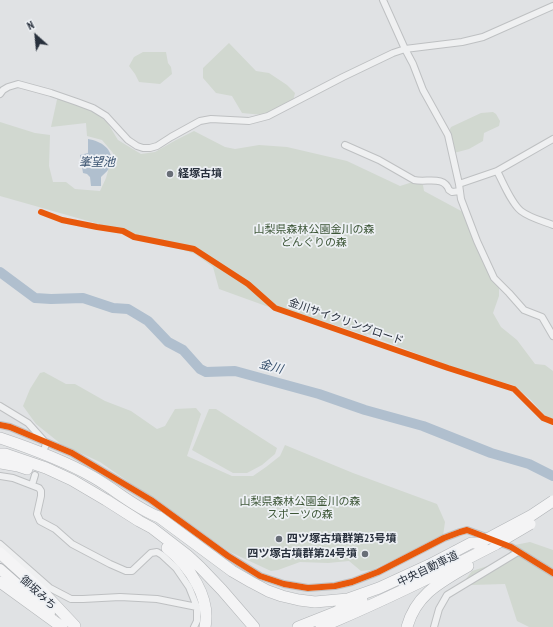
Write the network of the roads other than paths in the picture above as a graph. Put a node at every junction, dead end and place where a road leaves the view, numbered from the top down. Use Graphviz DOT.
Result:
graph roads {
  1 [pos="384,0"];
  2 [pos="553,6"];
  3 [pos="405,49"];
  4 [pos="0,94"];
  5 [pos="553,139"];
  6 [pos="345,146"];
  7 [pos="497,171"];
  8 [pos="459,188"];
  9 [pos="553,224"];
  10 [pos="553,336"];
  11 [pos="0,406"];
  12 [pos="0,425"];
  13 [pos="0,438"];
  14 [pos="46,445"];
  15 [pos="0,448"];
  16 [pos="0,454"];
  17 [pos="0,463"];
  18 [pos="35,474"];
  19 [pos="0,476"];
  20 [pos="94,478"];
  21 [pos="72,480"];
  22 [pos="32,485"];
  23 [pos="553,501"];
  24 [pos="553,510"];
  25 [pos="148,513"];
  26 [pos="139,521"];
  27 [pos="0,544"];
  28 [pos="490,544"];
  29 [pos="518,552"];
  30 [pos="0,553"];
  31 [pos="0,560"];
  32 [pos="0,569"];
  33 [pos="553,573"];
  34 [pos="0,582"];
  35 [pos="197,607"];
  36 [pos="69,627"];
  37 [pos="194,627"];
  38 [pos="205,627"];
  39 [pos="254,627"];
  40 [pos="262,627"];
  41 [pos="298,627"];
  42 [pos="321,627"];
  43 [pos="407,627"];
  44 [pos="434,627"];
  1 -- 3 [label="street"];
  2 -- 3 [label="street"];
  3 -- 4 [label="street"];
  3 -- 8 [label="street"];
  5 -- 7 [label="street"];
  6 -- 8 [label="street"];
  7 -- 8 [label="street"];
  7 -- 9 [label="street"];
  8 -- 10 [label="street"];
  11 -- 14 [label="street"];
  12 -- 14 [label="street"];
  13 -- 20 [label="highway"];
  14 -- 29 [label="street"];
  15 -- 20 [label="highway"];
  16 -- 21 [label="highway"];
  17 -- 21 [label="highway"];
  18 -- 22 [label="street"];
  19 -- 22 [label="street"];
  20 -- 25 [label="highway"];
  21 -- 26 [label="highway"];
  22 -- 35 [label="street"];
  23 -- 28 [label="highway, 中央自動車道, bridge"];
  24 -- 28 [label="highway, bridge"];
  25 -- 28 [label="highway"];
  25 -- 40 [label="highway"];
  26 -- 38 [label="highway"];
  26 -- 39 [label="highway"];
  27 -- 35 [label="street"];
  28 -- 41 [label="highway, 中央自動車道"];
  28 -- 42 [label="highway, 中央自動車道"];
  28 -- 43 [label="highway"];
  29 -- 33 [label="street"];
  29 -- 44 [label="street"];
  30 -- 36 [label="highway"];
  31 -- 36 [label="highway, 御坂みち"];
  32 -- 36 [label="highway, 御坂みち"];
  34 -- 36 [label="highway"];
  35 -- 37 [label="street"];
}
